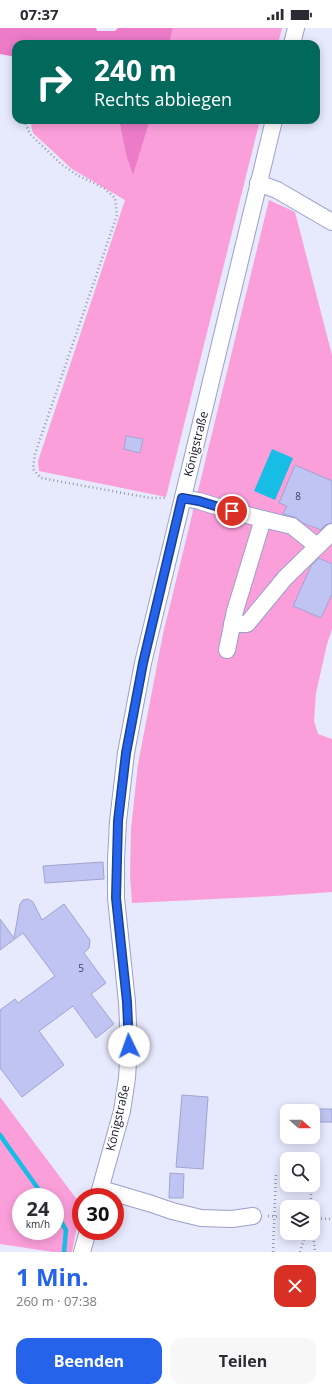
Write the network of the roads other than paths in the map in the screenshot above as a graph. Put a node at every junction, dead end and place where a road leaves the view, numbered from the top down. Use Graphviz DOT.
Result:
graph roads {
  1 [pos="296,28"];
  2 [pos="293,40"];
  3 [pos="273,124"];
  4 [pos="258,183"];
  5 [pos="332,222"];
  6 [pos="182,498"];
  7 [pos="263,519"];
  8 [pos="332,532"];
  9 [pos="317,546"];
  10 [pos="232,624"];
  11 [pos="227,650"];
  12 [pos="100,1188"];
  13 [pos="124,1198"];
  14 [pos="253,1216"];
  15 [pos="85,1240"];
  16 [pos="82,1252"];
  1 -- 2 [label="street"];
  3 -- 4 [label="street, Königstraße"];
  4 -- 5 [label="street"];
  4 -- 6 [label="street, Königstraße"];
  6 -- 7 [label="street"];
  6 -- 12 [label="street, Königstraße"];
  7 -- 9 [label="street"];
  7 -- 10 [label="street"];
  8 -- 9 [label="street"];
  9 -- 10 [label="street"];
  10 -- 11 [label="street"];
  13 -- 14 [label="street"];
  15 -- 16 [label="street"];
}
